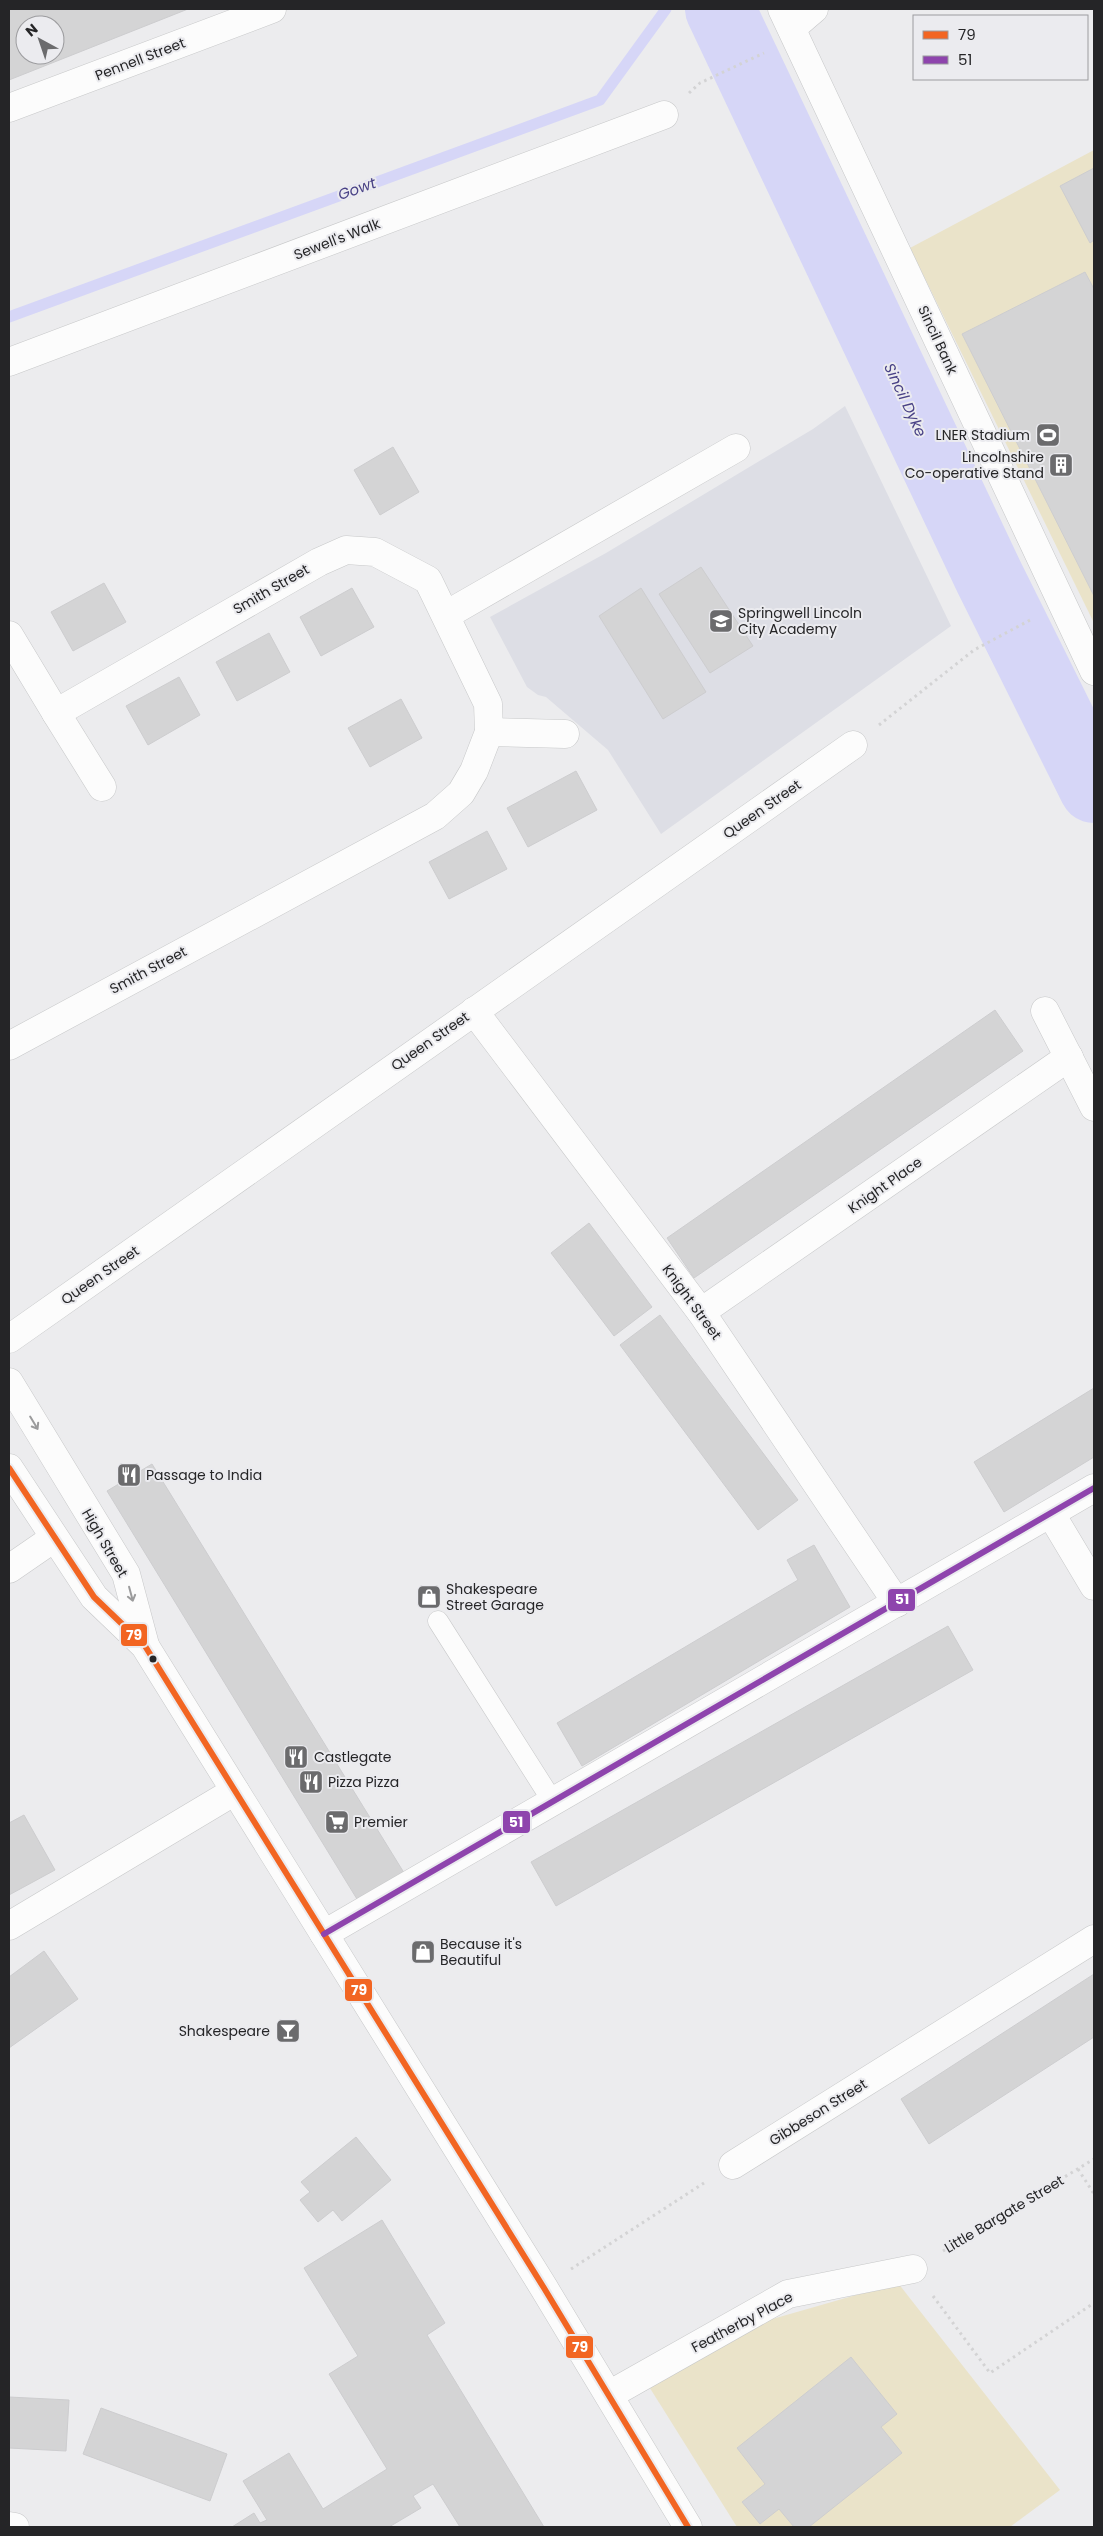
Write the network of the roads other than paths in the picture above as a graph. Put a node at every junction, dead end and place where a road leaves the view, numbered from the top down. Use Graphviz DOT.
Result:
graph roads {
  1 [pos="272,9"];
  2 [pos="814,9"];
  3 [pos="787,19"];
  4 [pos="9,108"];
  5 [pos="664,115"];
  6 [pos="9,362"];
  7 [pos="736,448"];
  8 [pos="446,615"];
  9 [pos="9,635"];
  10 [pos="1094,671"];
  11 [pos="56,713"];
  12 [pos="490,732"];
  13 [pos="565,734"];
  14 [pos="853,745"];
  15 [pos="102,787"];
  16 [pos="474,1011"];
  17 [pos="1045,1011"];
  18 [pos="9,1046"];
  19 [pos="1069,1057"];
  20 [pos="1094,1107"];
  21 [pos="701,1312"];
  22 [pos="9,1339"];
  23 [pos="9,1382"];
  24 [pos="9,1468"];
  25 [pos="1094,1488"];
  26 [pos="1051,1514"];
  27 [pos="54,1538"];
  28 [pos="9,1569"];
  29 [pos="1094,1586"];
  30 [pos="897,1603"];
  31 [pos="438,1621"];
  32 [pos="145,1646"];
  33 [pos="235,1791"];
  34 [pos="553,1802"];
  35 [pos="9,1926"];
  36 [pos="324,1934"];
  37 [pos="1094,1939"];
  38 [pos="733,2165"];
  39 [pos="913,2269"];
  40 [pos="609,2395"];
  41 [pos="9,2526"];
  42 [pos="15,2527"];
  43 [pos="688,2527"];
  1 -- 4 [label="street, Pennell Street"];
  2 -- 3 [label="street"];
  3 -- 10 [label="street, Sincil Bank"];
  5 -- 6 [label="street, Sewell's Walk"];
  7 -- 8 [label="street"];
  8 -- 11 [label="street, Smith Street"];
  8 -- 12 [label="street, Smith Street"];
  9 -- 11 [label="street"];
  11 -- 15 [label="street"];
  12 -- 13 [label="street"];
  12 -- 18 [label="street, Smith Street"];
  14 -- 16 [label="street, Queen Street"];
  16 -- 21 [label="street, Knight Street"];
  16 -- 22 [label="street, Queen Street"];
  17 -- 19 [label="street"];
  19 -- 20 [label="street"];
  19 -- 21 [label="street, Knight Place"];
  21 -- 30 [label="street, Knight Street"];
  23 -- 32 [label="street, High Street, one-way"];
  24 -- 27 [label="street"];
  25 -- 26 [label="street"];
  26 -- 29 [label="street"];
  26 -- 30 [label="street"];
  27 -- 28 [label="street"];
  27 -- 32 [label="street"];
  30 -- 34 [label="street"];
  31 -- 34 [label="lane"];
  32 -- 33 [label="street"];
  33 -- 35 [label="street"];
  33 -- 36 [label="street"];
  34 -- 36 [label="street"];
  36 -- 40 [label="street"];
  37 -- 38 [label="street, Gibbeson Street"];
  39 -- 40 [label="street, Featherby Place"];
  40 -- 43 [label="street"];
  41 -- 42 [label="street"];
}
